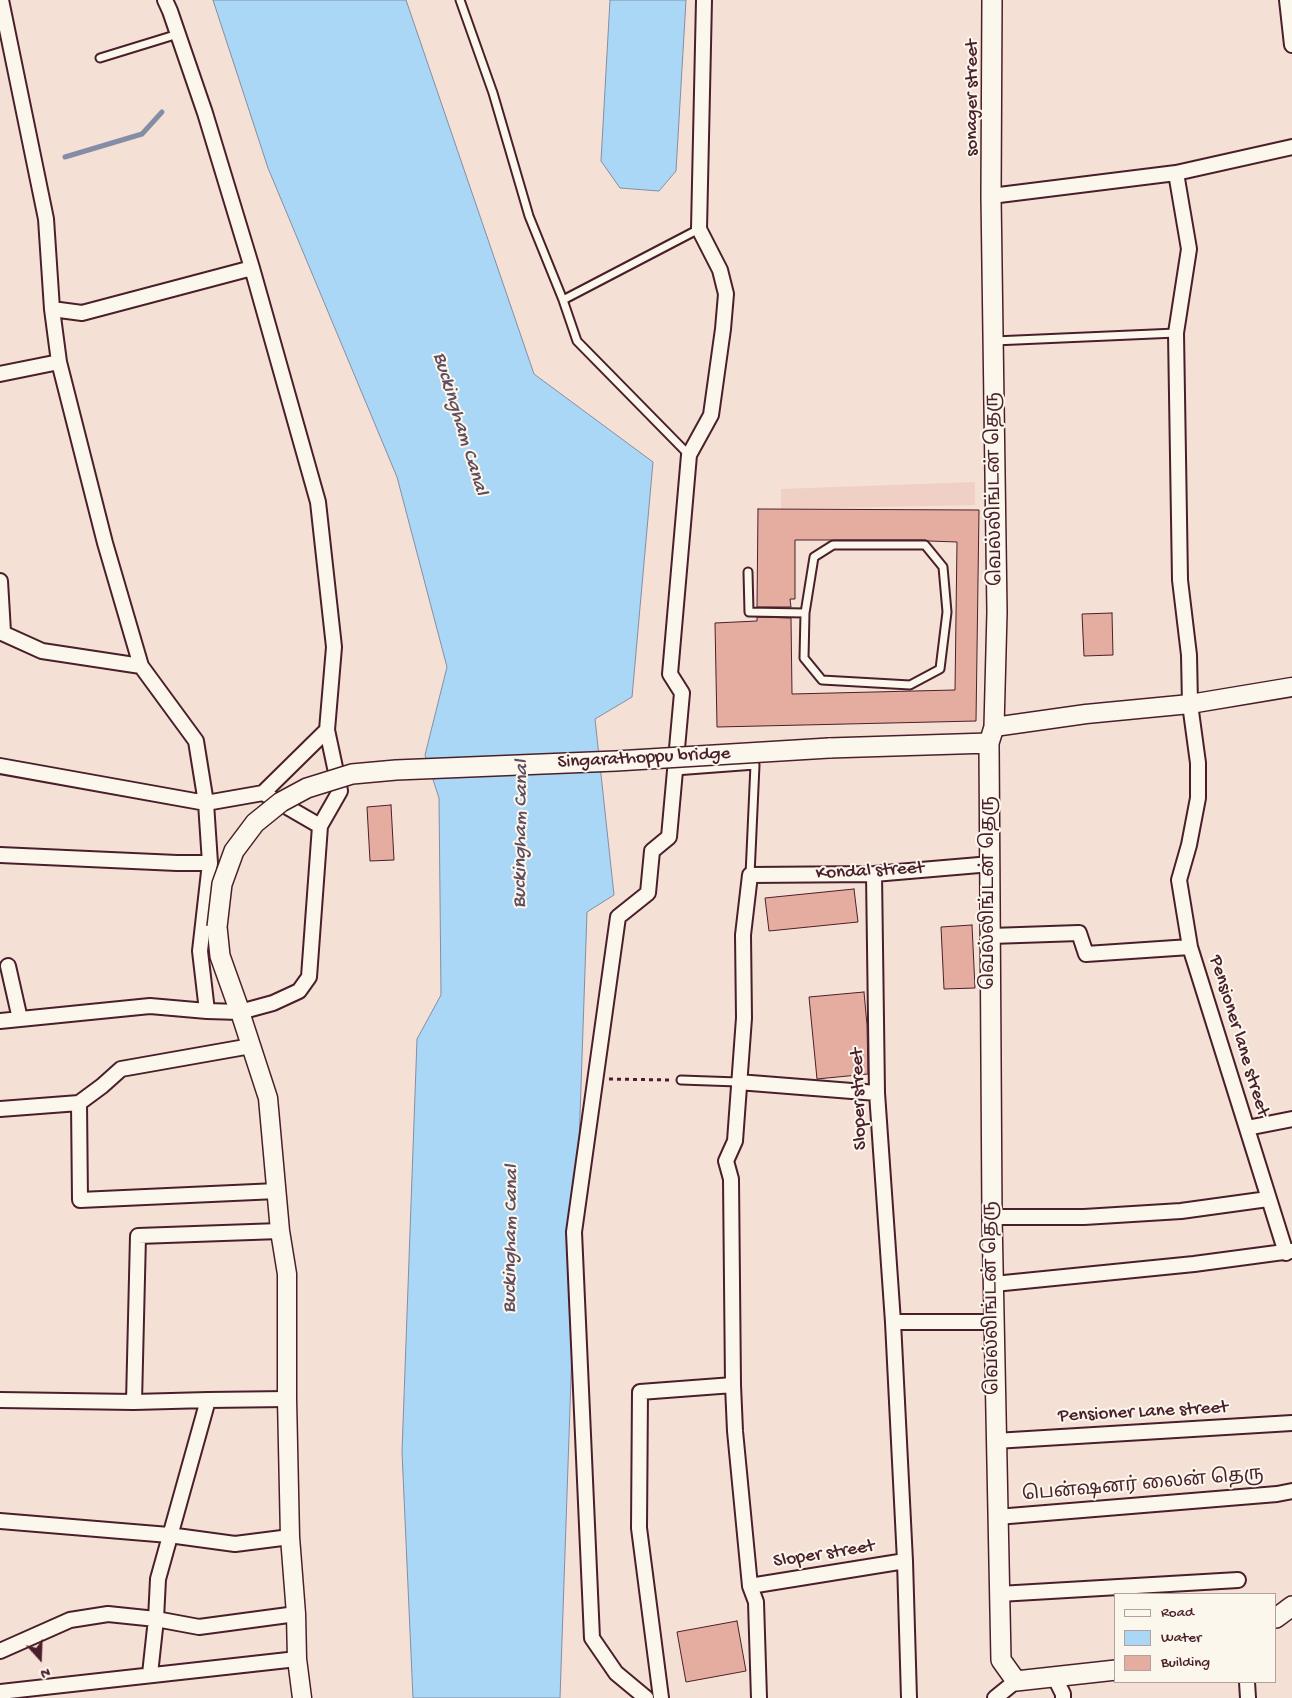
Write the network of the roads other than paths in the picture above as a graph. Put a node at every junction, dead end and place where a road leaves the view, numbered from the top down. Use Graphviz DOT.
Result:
graph roads {
  1 [pos="1,0"];
  2 [pos="164,0"];
  3 [pos="460,0"];
  4 [pos="704,0"];
  5 [pos="992,0"];
  6 [pos="1287,0"];
  7 [pos="178,34"];
  8 [pos="1292,45"];
  9 [pos="100,58"];
  10 [pos="1292,147"];
  11 [pos="1176,172"];
  12 [pos="991,196"];
  13 [pos="699,230"];
  14 [pos="252,268"];
  15 [pos="563,300"];
  16 [pos="52,309"];
  17 [pos="1176,333"];
  18 [pos="993,341"];
  19 [pos="59,362"];
  20 [pos="0,374"];
  21 [pos="689,455"];
  22 [pos="748,572"];
  23 [pos="0,581"];
  24 [pos="805,614"];
  25 [pos="1,632"];
  26 [pos="141,666"];
  27 [pos="1292,687"];
  28 [pos="1190,704"];
  29 [pos="327,730"];
  30 [pos="991,735"];
  31 [pos="0,766"];
  32 [pos="675,771"];
  33 [pos="263,793"];
  34 [pos="206,803"];
  35 [pos="320,826"];
  36 [pos="0,855"];
  37 [pos="210,863"];
  38 [pos="991,864"];
  39 [pos="874,874"];
  40 [pos="750,875"];
  41 [pos="991,936"];
  42 [pos="1190,947"];
  43 [pos="8,966"];
  44 [pos="207,1011"];
  45 [pos="240,1012"];
  46 [pos="20,1019"];
  47 [pos="0,1021"];
  48 [pos="251,1046"];
  49 [pos="681,1080"];
  50 [pos="738,1082"];
  51 [pos="877,1092"];
  52 [pos="79,1103"];
  53 [pos="0,1108"];
  54 [pos="1292,1119"];
  55 [pos="1247,1128"];
  56 [pos="277,1192"];
  57 [pos="1268,1199"];
  58 [pos="992,1217"];
  59 [pos="280,1231"];
  60 [pos="1289,1252"];
  61 [pos="994,1284"];
  62 [pos="893,1322"];
  63 [pos="994,1322"];
  64 [pos="732,1385"];
  65 [pos="287,1399"];
  66 [pos="0,1400"];
  67 [pos="208,1400"];
  68 [pos="134,1402"];
  69 [pos="1292,1423"];
  70 [pos="995,1441"];
  71 [pos="1292,1491"];
  72 [pos="997,1517"];
  73 [pos="0,1521"];
  74 [pos="169,1535"];
  75 [pos="290,1538"];
  76 [pos="905,1561"];
  77 [pos="1238,1580"];
  78 [pos="750,1586"];
  79 [pos="999,1594"];
  80 [pos="1292,1606"];
  81 [pos="296,1614"];
  82 [pos="1277,1617"];
  83 [pos="156,1618"];
  84 [pos="0,1651"];
  85 [pos="297,1659"];
  86 [pos="1114,1670"];
  87 [pos="150,1674"];
  88 [pos="1054,1676"];
  89 [pos="1016,1681"];
  90 [pos="1247,1683"];
  91 [pos="0,1692"];
  92 [pos="302,1698"];
  93 [pos="646,1698"];
  94 [pos="661,1698"];
  95 [pos="759,1698"];
  96 [pos="909,1698"];
  97 [pos="995,1698"];
  98 [pos="1063,1698"];
  99 [pos="1248,1698"];
  1 -- 16 [label="street"];
  2 -- 7 [label="street"];
  3 -- 15 [label="lane"];
  4 -- 13 [label="street"];
  5 -- 12 [label="main road, வெல்லிங்டன் தெரு"];
  6 -- 8 [label="street"];
  7 -- 9 [label="lane"];
  7 -- 14 [label="street"];
  10 -- 11 [label="street"];
  11 -- 12 [label="street"];
  11 -- 17 [label="street"];
  12 -- 18 [label="main road, வெல்லிங்டன் தெரு"];
  13 -- 15 [label="lane"];
  13 -- 21 [label="street"];
  14 -- 16 [label="street"];
  14 -- 29 [label="street"];
  15 -- 21 [label="lane"];
  16 -- 19 [label="street"];
  17 -- 18 [label="lane"];
  17 -- 28 [label="street"];
  18 -- 30 [label="main road, வெல்லிங்டன் தெரு"];
  19 -- 20 [label="street"];
  19 -- 26 [label="street"];
  21 -- 32 [label="street"];
  22 -- 24 [label="lane"];
  23 -- 25 [label="street"];
  24 -- 24 [label="lane"];
  25 -- 26 [label="street"];
  26 -- 34 [label="street"];
  27 -- 28 [label="street"];
  28 -- 30 [label="street"];
  28 -- 42 [label="street"];
  29 -- 33 [label="street"];
  29 -- 35 [label="street"];
  30 -- 38 [label="main road, வெல்லிங்டன் தெரு"];
  30 -- 45 [label="main road, Singarathoppu bridge, bridge"];
  31 -- 34 [label="street"];
  32 -- 40 [label="lane"];
  32 -- 93 [label="street"];
  33 -- 34 [label="street"];
  33 -- 35 [label="street"];
  34 -- 37 [label="street"];
  35 -- 45 [label="street"];
  36 -- 37 [label="street"];
  37 -- 44 [label="street"];
  38 -- 39 [label="street, Kondal street"];
  38 -- 41 [label="main road, வெல்லிங்டன் தெரு"];
  39 -- 40 [label="street, Kondal street"];
  39 -- 51 [label="street, Sloper street"];
  40 -- 50 [label="street"];
  41 -- 42 [label="street, Pensioner lane street"];
  41 -- 58 [label="main road, வெல்லிங்டன் தெரு"];
  42 -- 55 [label="street, Pensioner lane street"];
  43 -- 46 [label="street"];
  44 -- 45 [label="street"];
  44 -- 46 [label="street"];
  45 -- 48 [label="street"];
  46 -- 47 [label="street"];
  48 -- 52 [label="street"];
  48 -- 56 [label="street"];
  49 -- 50 [label="lane"];
  50 -- 51 [label="street"];
  50 -- 64 [label="street"];
  51 -- 62 [label="street, Sloper street"];
  52 -- 53 [label="street"];
  52 -- 56 [label="street"];
  54 -- 55 [label="street"];
  55 -- 57 [label="street, Pensioner lane street"];
  56 -- 59 [label="street"];
  57 -- 58 [label="street"];
  57 -- 60 [label="street, Pensioner lane street"];
  58 -- 61 [label="main road, வெல்லிங்டன் தெரு"];
  59 -- 65 [label="street"];
  59 -- 68 [label="street"];
  60 -- 61 [label="street, Pensioner lane street"];
  61 -- 63 [label="main road, வெல்லிங்டன் தெரு"];
  62 -- 63 [label="street"];
  62 -- 76 [label="street, Sloper street"];
  63 -- 70 [label="main road, வெல்லிங்டன் தெரு"];
  64 -- 78 [label="street"];
  64 -- 94 [label="street"];
  65 -- 67 [label="street"];
  65 -- 75 [label="street"];
  66 -- 68 [label="street"];
  67 -- 68 [label="street"];
  67 -- 74 [label="street"];
  69 -- 70 [label="street, Pensioner Lane street"];
  70 -- 72 [label="main road, வெல்லிங்டன் தெரு"];
  71 -- 72 [label="street, பென்ஷனர் லைன் தெரு"];
  72 -- 79 [label="main road, வெல்லிங்டன் தெரு"];
  73 -- 74 [label="street"];
  74 -- 75 [label="street"];
  74 -- 83 [label="street"];
  75 -- 81 [label="street"];
  76 -- 78 [label="street, Sloper street"];
  76 -- 96 [label="street, Sloper street"];
  77 -- 79 [label="street"];
  78 -- 95 [label="street"];
  79 -- 89 [label="main road, வெல்லிங்டன் தெரு"];
  80 -- 82 [label="main road"];
  81 -- 83 [label="street"];
  81 -- 85 [label="street"];
  83 -- 84 [label="street"];
  83 -- 87 [label="street"];
  85 -- 87 [label="street"];
  85 -- 92 [label="street"];
  86 -- 88 [label="main road"];
  87 -- 91 [label="street"];
  88 -- 89 [label="main road"];
  88 -- 98 [label="street"];
  89 -- 97 [label="street"];
  90 -- 99 [label="street"];
}
